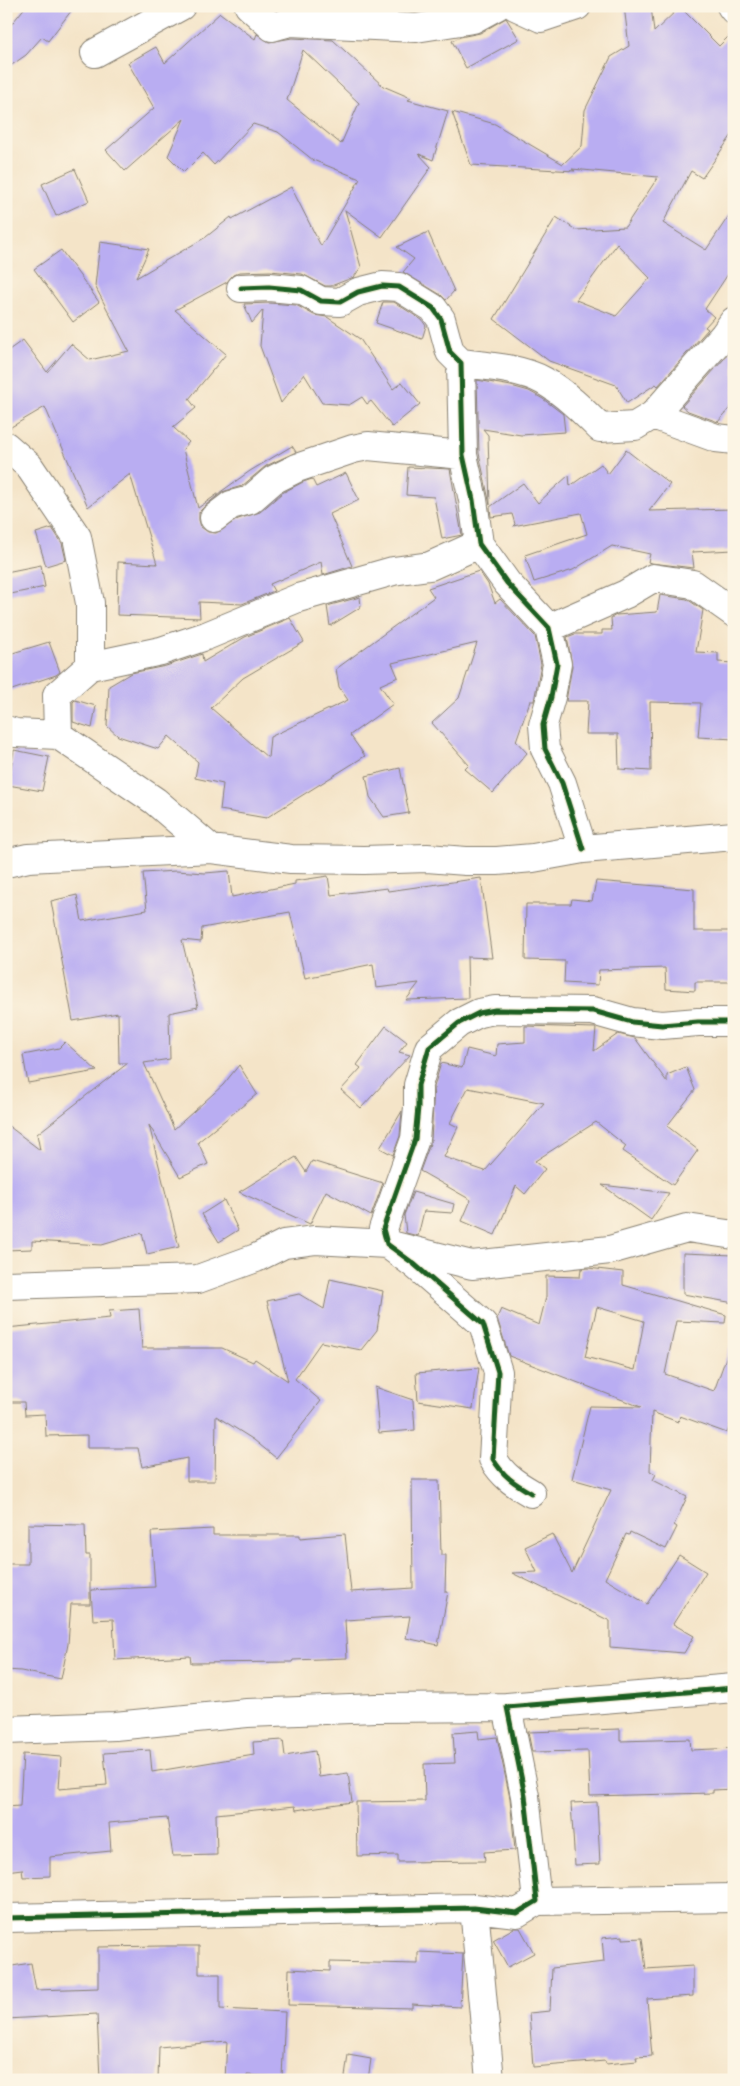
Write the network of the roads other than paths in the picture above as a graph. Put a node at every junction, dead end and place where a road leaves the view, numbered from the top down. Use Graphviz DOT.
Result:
graph roads {
  1 [pos="181,6"];
  2 [pos="249,6"];
  3 [pos="497,6"];
  4 [pos="515,6"];
  5 [pos="577,6"];
  6 [pos="731,6"];
  7 [pos="734,10"];
  8 [pos="95,52"];
  9 [pos="241,288"];
  10 [pos="734,321"];
  11 [pos="461,363"];
  12 [pos="653,415"];
  13 [pos="734,440"];
  14 [pos="6,446"];
  15 [pos="463,455"];
  16 [pos="214,518"];
  17 [pos="478,544"];
  18 [pos="734,613"];
  19 [pos="549,628"];
  20 [pos="90,666"];
  21 [pos="6,730"];
  22 [pos="58,735"];
  23 [pos="734,836"];
  24 [pos="211,849"];
  25 [pos="583,849"];
  26 [pos="6,863"];
  27 [pos="734,1022"];
  28 [pos="734,1235"];
  29 [pos="387,1244"];
  30 [pos="6,1284"];
  31 [pos="531,1493"];
  32 [pos="734,1688"];
  33 [pos="507,1707"];
  34 [pos="6,1730"];
  35 [pos="734,1898"];
  36 [pos="537,1901"];
  37 [pos="474,1908"];
  38 [pos="6,1918"];
  39 [pos="490,2080"];
  1 -- 8 [label="street"];
  2 -- 3 [label="street"];
  4 -- 5 [label="street"];
  6 -- 7 [label="street"];
  9 -- 11 [label="street"];
  10 -- 12 [label="street"];
  11 -- 12 [label="street"];
  11 -- 15 [label="street"];
  12 -- 13 [label="street"];
  14 -- 20 [label="street"];
  15 -- 16 [label="street"];
  15 -- 17 [label="street"];
  17 -- 19 [label="street"];
  17 -- 20 [label="street"];
  18 -- 19 [label="street"];
  19 -- 25 [label="street"];
  20 -- 22 [label="street"];
  21 -- 22 [label="street"];
  22 -- 24 [label="street"];
  23 -- 25 [label="street"];
  24 -- 25 [label="street"];
  24 -- 26 [label="street"];
  27 -- 29 [label="street"];
  28 -- 29 [label="street"];
  29 -- 30 [label="street"];
  29 -- 31 [label="street"];
  32 -- 33 [label="street"];
  33 -- 34 [label="street"];
  33 -- 36 [label="street"];
  35 -- 36 [label="street"];
  36 -- 37 [label="street"];
  37 -- 38 [label="street"];
  37 -- 39 [label="street"];
}
